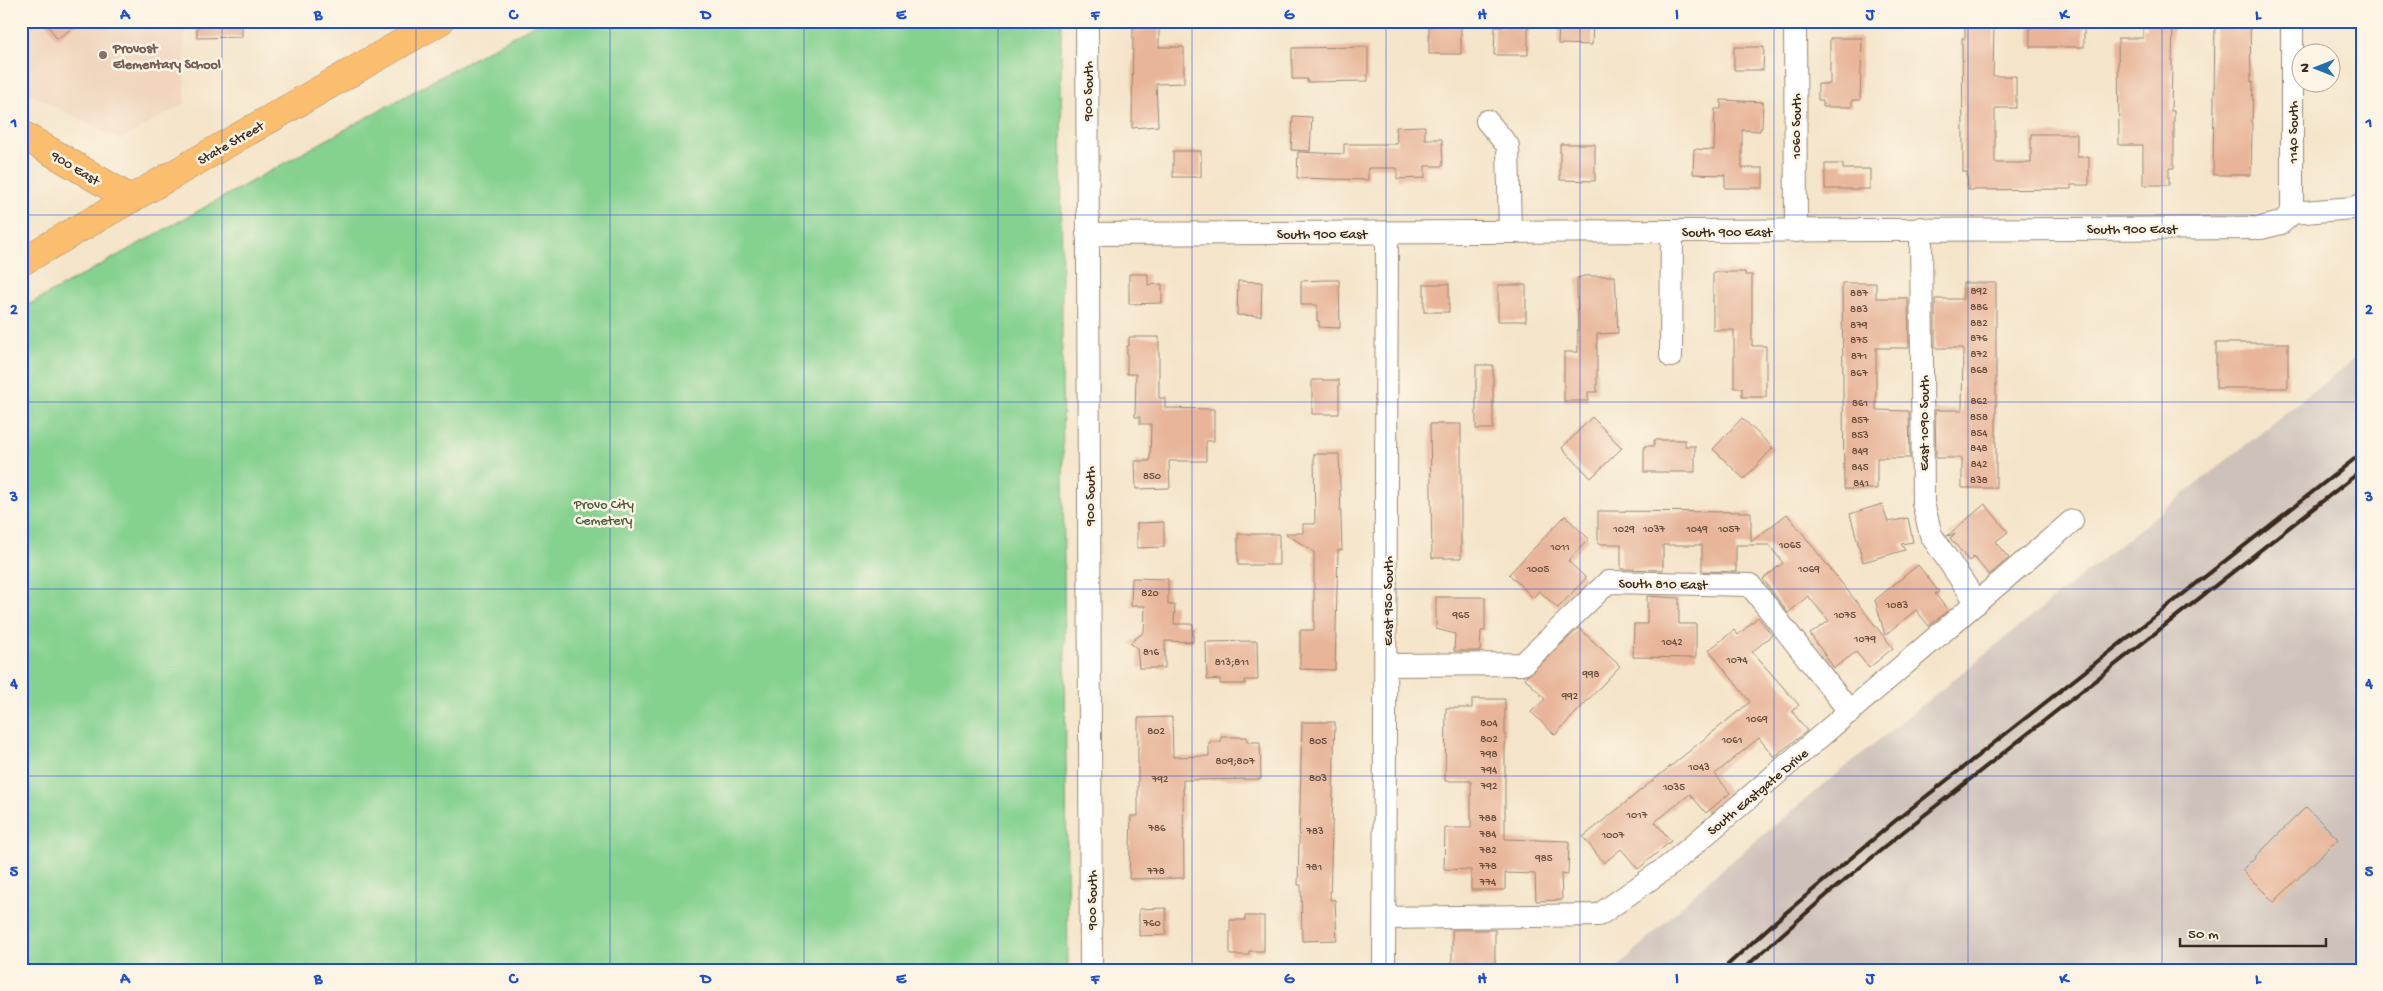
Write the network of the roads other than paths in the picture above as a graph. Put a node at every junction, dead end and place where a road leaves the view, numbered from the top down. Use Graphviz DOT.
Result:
graph roads {
  1 [pos="440,21"];
  2 [pos="1087,21"];
  3 [pos="1795,21"];
  4 [pos="2292,21"];
  5 [pos="1487,121"];
  6 [pos="21,134"];
  7 [pos="131,199"];
  8 [pos="2362,205"];
  9 [pos="2292,213"];
  10 [pos="1921,228"];
  11 [pos="1672,231"];
  12 [pos="1796,231"];
  13 [pos="1510,232"];
  14 [pos="1387,233"];
  15 [pos="1087,234"];
  16 [pos="21,262"];
  17 [pos="1671,356"];
  18 [pos="2072,521"];
  19 [pos="1977,603"];
  20 [pos="1387,665"];
  21 [pos="1850,712"];
  22 [pos="1385,918"];
  23 [pos="1091,970"];
  24 [pos="1384,970"];
  1 -- 7 [label="main road, State Street"];
  2 -- 15 [label="street, 900 South"];
  3 -- 12 [label="street, 1060 South"];
  4 -- 9 [label="street, 1140 South"];
  5 -- 13 [label="street"];
  6 -- 7 [label="main road, 900 East"];
  7 -- 16 [label="main road, State Street"];
  8 -- 9 [label="street, South 900 East"];
  9 -- 10 [label="street, South 900 East"];
  10 -- 12 [label="street, South 900 East"];
  10 -- 19 [label="street, East 1090 South"];
  11 -- 12 [label="street, South 900 East"];
  11 -- 13 [label="street, South 900 East"];
  11 -- 17 [label="street"];
  13 -- 14 [label="street, South 900 East"];
  14 -- 15 [label="street, South 900 East"];
  14 -- 20 [label="street, East 950 South"];
  15 -- 23 [label="street, 900 South"];
  18 -- 19 [label="street, South Eastgate Drive"];
  19 -- 21 [label="street, South Eastgate Drive"];
  20 -- 21 [label="street, South 810 East"];
  20 -- 22 [label="street, East 950 South"];
  21 -- 22 [label="street, South Eastgate Drive"];
  22 -- 24 [label="street, East 950 South"];
}
